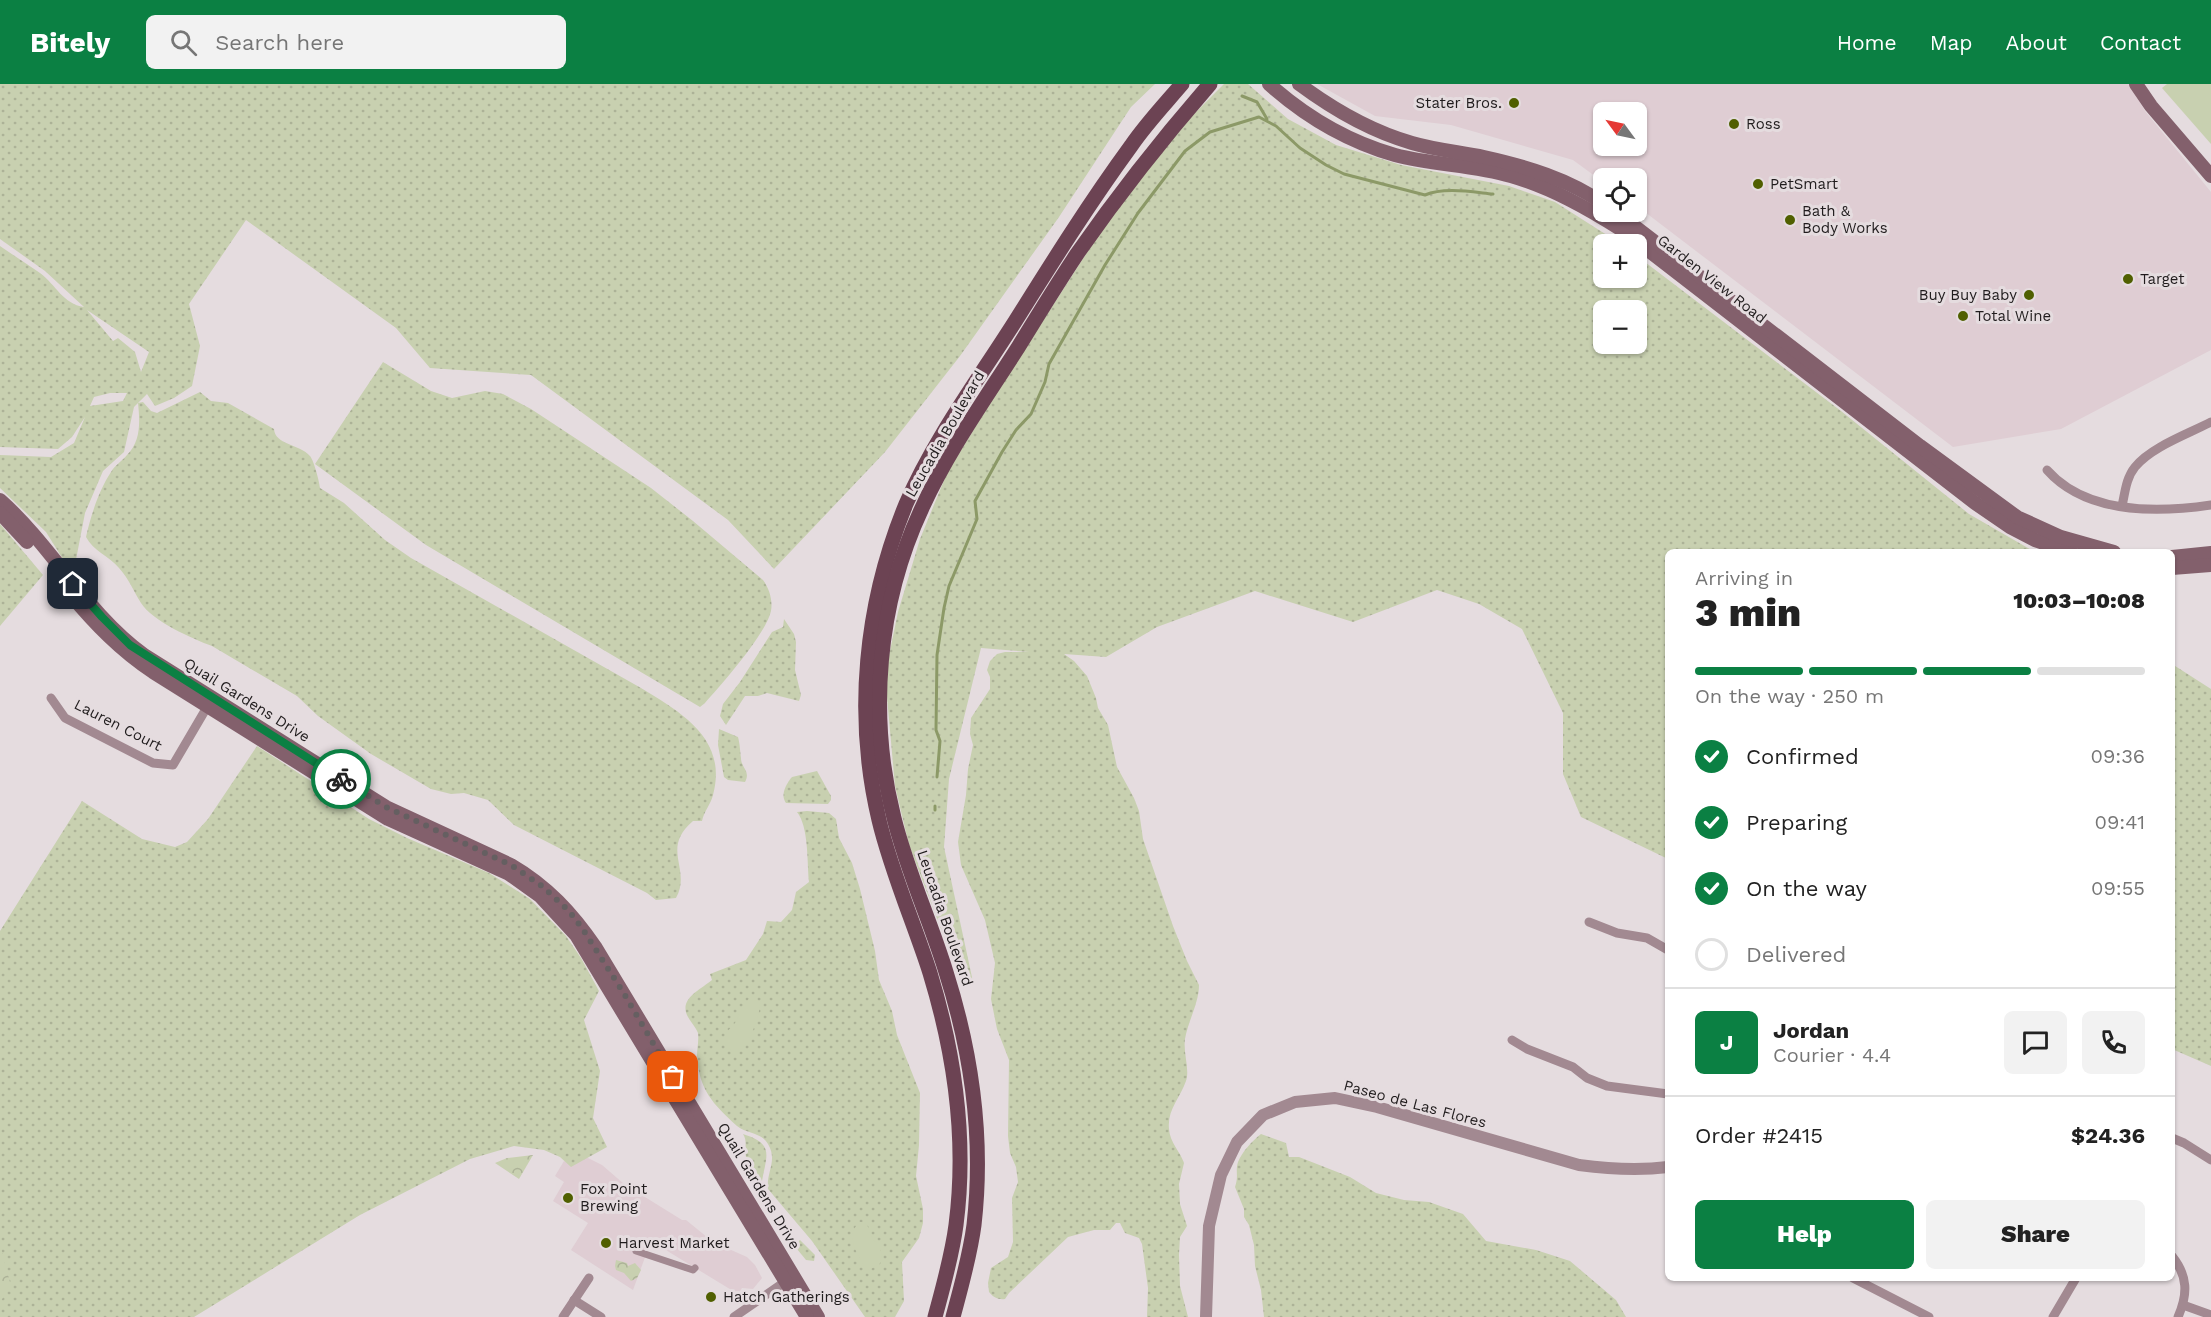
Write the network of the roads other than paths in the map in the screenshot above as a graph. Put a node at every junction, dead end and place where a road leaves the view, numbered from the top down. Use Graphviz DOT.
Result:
graph roads {
  1 [pos="1182,84"];
  2 [pos="1210,84"];
  3 [pos="1269,84"];
  4 [pos="1299,84"];
  5 [pos="2136,84"];
  6 [pos="2211,176"];
  7 [pos="1593,196"];
  8 [pos="1629,222"];
  9 [pos="2211,422"];
  10 [pos="2047,470"];
  11 [pos="0,500"];
  12 [pos="2211,505"];
  13 [pos="2122,506"];
  14 [pos="0,513"];
  15 [pos="2062,549"];
  16 [pos="2103,549"];
  17 [pos="2211,553"];
  18 [pos="2175,557"];
  19 [pos="2211,565"];
  20 [pos="2175,568"];
  21 [pos="51,698"];
  22 [pos="210,703"];
  23 [pos="1589,922"];
  24 [pos="1665,948"];
  25 [pos="1512,1040"];
  26 [pos="1665,1094"];
  27 [pos="2175,1139"];
  28 [pos="2211,1160"];
  29 [pos="1665,1167"];
  30 [pos="636,1251"];
  31 [pos="2175,1260"];
  32 [pos="695,1268"];
  33 [pos="589,1278"];
  34 [pos="790,1279"];
  35 [pos="1859,1281"];
  36 [pos="2074,1281"];
  37 [pos="574,1300"];
  38 [pos="2183,1305"];
  39 [pos="2211,1315"];
  40 [pos="563,1317"];
  41 [pos="601,1317"];
  42 [pos="734,1317"];
  43 [pos="807,1317"];
  44 [pos="818,1317"];
  45 [pos="935,1317"];
  46 [pos="953,1317"];
  47 [pos="1206,1317"];
  48 [pos="1929,1317"];
  49 [pos="2053,1317"];
  50 [pos="2178,1317"];
  1 -- 45 [label="main road, Leucadia Boulevard"];
  2 -- 46 [label="main road, Leucadia Boulevard"];
  3 -- 15 [label="main road, Garden View Road"];
  4 -- 7 [label="main road"];
  5 -- 6 [label="main road"];
  8 -- 16 [label="main road, Garden View Road"];
  9 -- 13 [label="street"];
  10 -- 13 [label="street"];
  11 -- 22 [label="main road, Quail Gardens Drive"];
  12 -- 13 [label="street"];
  14 -- 22 [label="main road, Quail Gardens Drive"];
  17 -- 18 [label="main road"];
  19 -- 20 [label="main road"];
  21 -- 22 [label="street, Lauren Court"];
  22 -- 34 [label="main road, Quail Gardens Drive"];
  23 -- 24 [label="street"];
  25 -- 26 [label="street"];
  27 -- 28 [label="street"];
  29 -- 47 [label="street, Paseo de Las Flores"];
  30 -- 32 [label="street"];
  31 -- 38 [label="street"];
  33 -- 37 [label="street"];
  34 -- 42 [label="street"];
  34 -- 43 [label="main road, Quail Gardens Drive"];
  34 -- 44 [label="main road, Quail Gardens Drive"];
  35 -- 48 [label="street"];
  36 -- 49 [label="street"];
  37 -- 40 [label="street"];
  37 -- 41 [label="street"];
  38 -- 39 [label="street"];
  38 -- 50 [label="street"];
}
